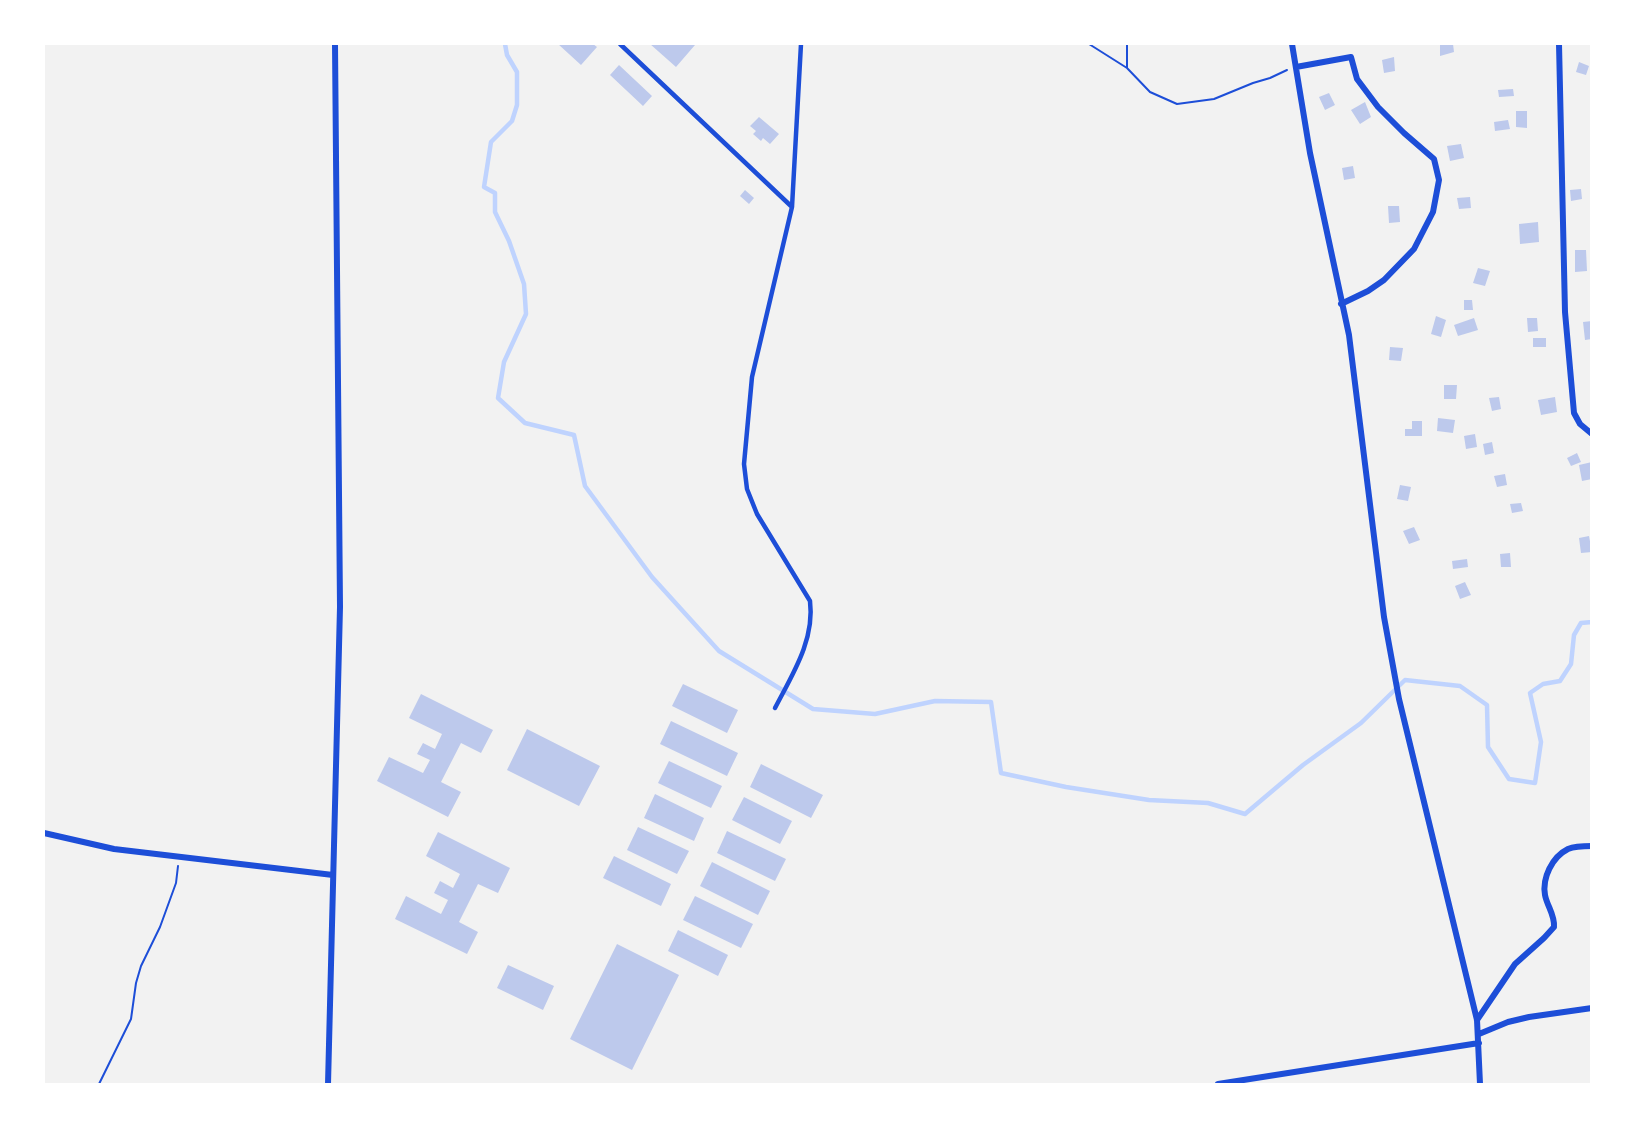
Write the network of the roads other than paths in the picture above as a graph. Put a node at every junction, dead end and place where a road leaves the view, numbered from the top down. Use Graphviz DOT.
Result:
graph roads {
  1 [pos="335,44"];
  2 [pos="620,44"];
  3 [pos="801,44"];
  4 [pos="1292,44"];
  5 [pos="1559,44"];
  6 [pos="1296,67"];
  7 [pos="792,207"];
  8 [pos="1341,304"];
  9 [pos="1592,434"];
  10 [pos="775,708"];
  11 [pos="44,833"];
  12 [pos="1592,846"];
  13 [pos="333,875"];
  14 [pos="1592,1008"];
  15 [pos="1477,1020"];
  16 [pos="1479,1034"];
  17 [pos="1479,1043"];
  18 [pos="328,1084"];
  19 [pos="1218,1084"];
  20 [pos="1480,1084"];
  1 -- 13 [label="street"];
  2 -- 7 [label="lane"];
  3 -- 7 [label="lane"];
  4 -- 6 [label="street"];
  5 -- 9 [label="street"];
  6 -- 8 [label="street"];
  6 -- 8 [label="street"];
  7 -- 10 [label="lane"];
  8 -- 15 [label="street"];
  11 -- 13 [label="street"];
  12 -- 15 [label="street"];
  13 -- 18 [label="street"];
  14 -- 16 [label="street"];
  15 -- 16 [label="street"];
  16 -- 17 [label="street"];
  17 -- 19 [label="street"];
  17 -- 20 [label="street"];
}
